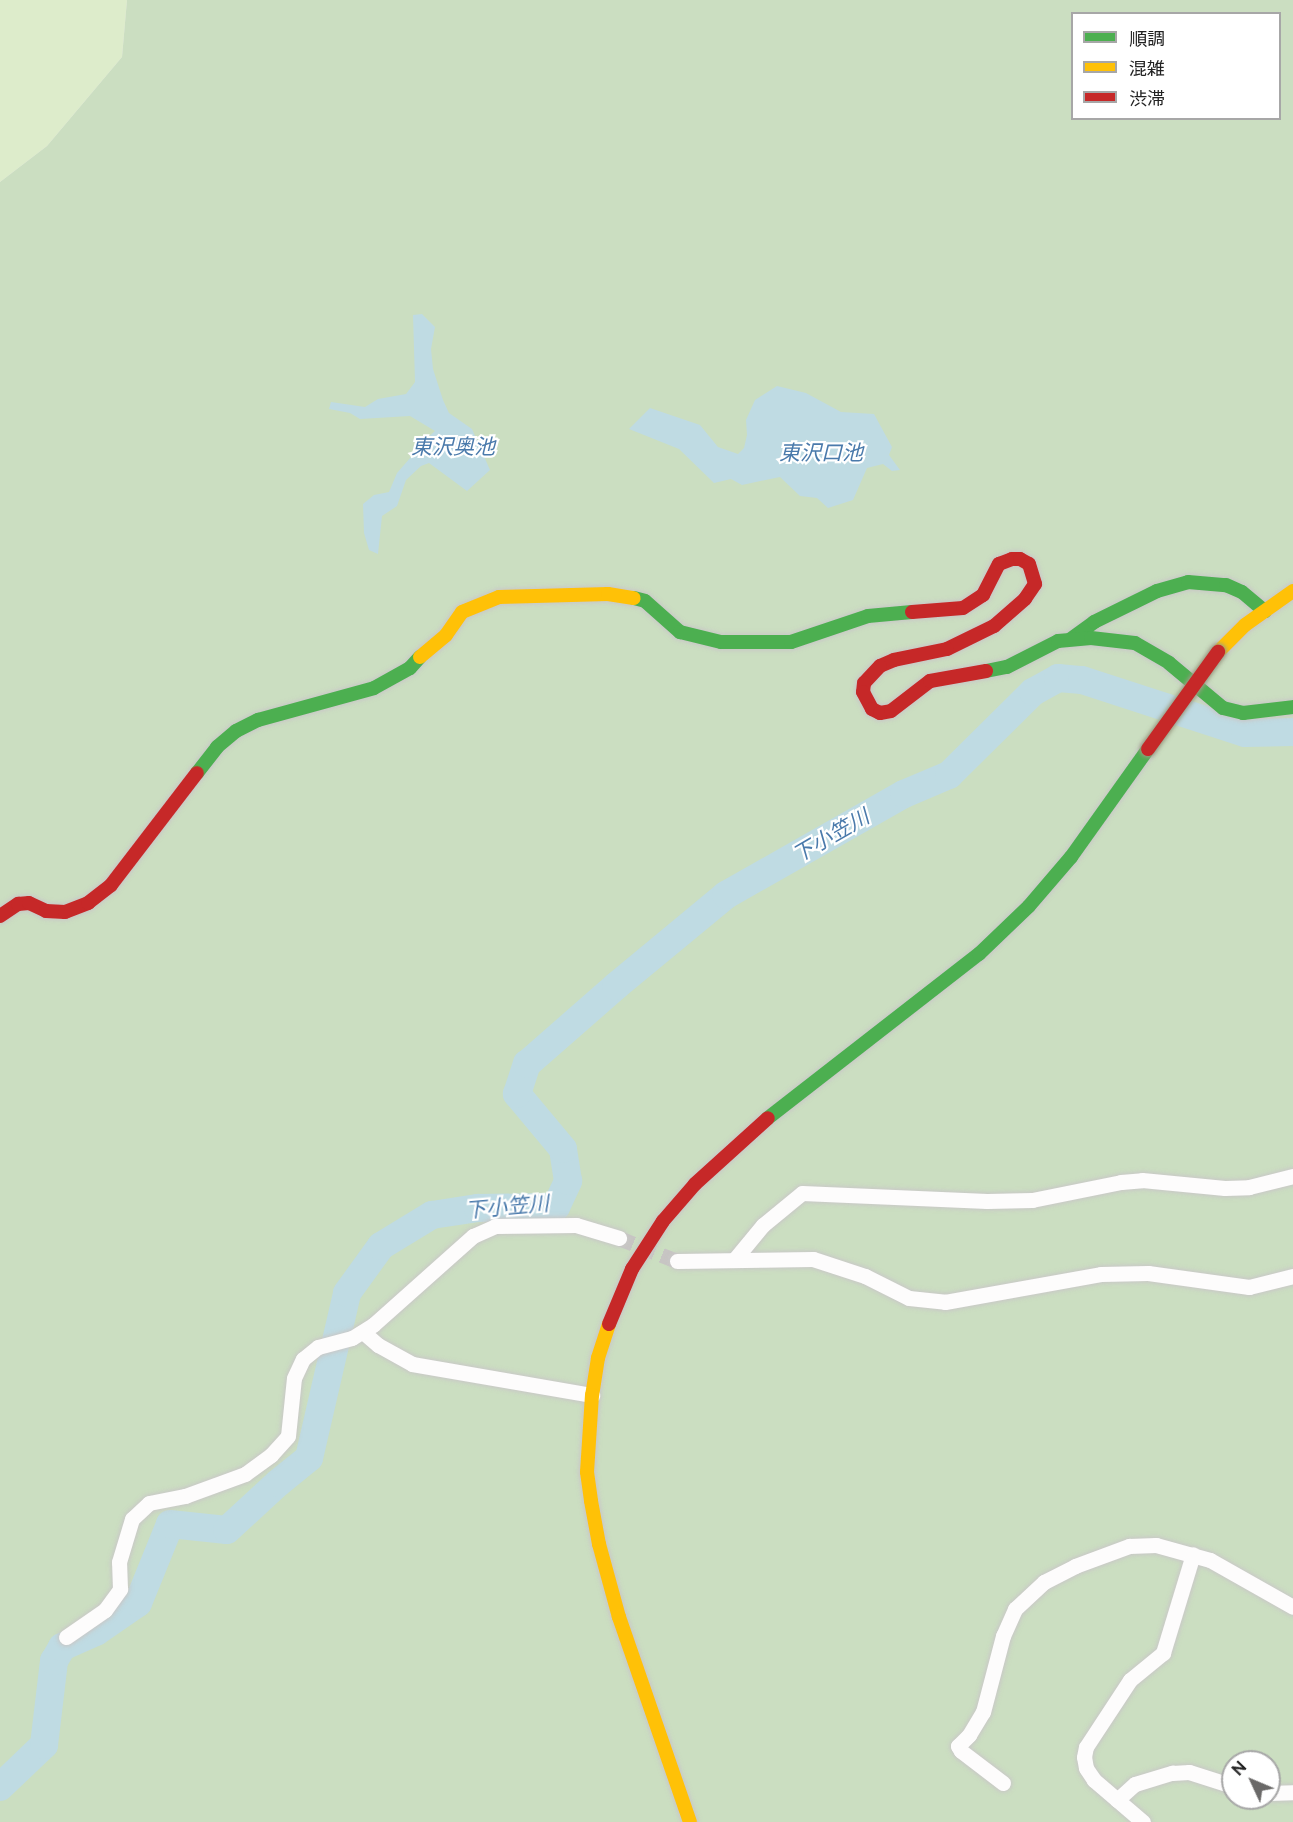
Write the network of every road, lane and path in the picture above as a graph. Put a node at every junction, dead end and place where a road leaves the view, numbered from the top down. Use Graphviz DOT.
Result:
graph roads {
  1 [pos="1293,591"];
  2 [pos="1265,611"];
  3 [pos="1071,639"];
  4 [pos="1293,707"];
  5 [pos="0,916"];
  6 [pos="1293,1176"];
  7 [pos="619,1238"];
  8 [pos="734,1260"];
  9 [pos="677,1261"];
  10 [pos="1293,1276"];
  11 [pos="363,1332"];
  12 [pos="592,1395"];
  13 [pos="1193,1554"];
  14 [pos="1293,1607"];
  15 [pos="66,1637"];
  16 [pos="1221,1782"];
  17 [pos="1003,1783"];
  18 [pos="1117,1800"];
  19 [pos="690,1822"];
  20 [pos="1143,1822"];
  1 -- 2 [label="street"];
  2 -- 3 [label="street"];
  2 -- 12 [label="street, bridge"];
  3 -- 4 [label="street"];
  3 -- 5 [label="street"];
  6 -- 8 [label="street"];
  7 -- 11 [label="street"];
  8 -- 9 [label="street"];
  8 -- 10 [label="street"];
  11 -- 12 [label="street"];
  11 -- 15 [label="street"];
  12 -- 19 [label="street"];
  13 -- 14 [label="street"];
  13 -- 17 [label="street"];
  13 -- 18 [label="street"];
  16 -- 18 [label="street"];
  18 -- 20 [label="street"];
}
